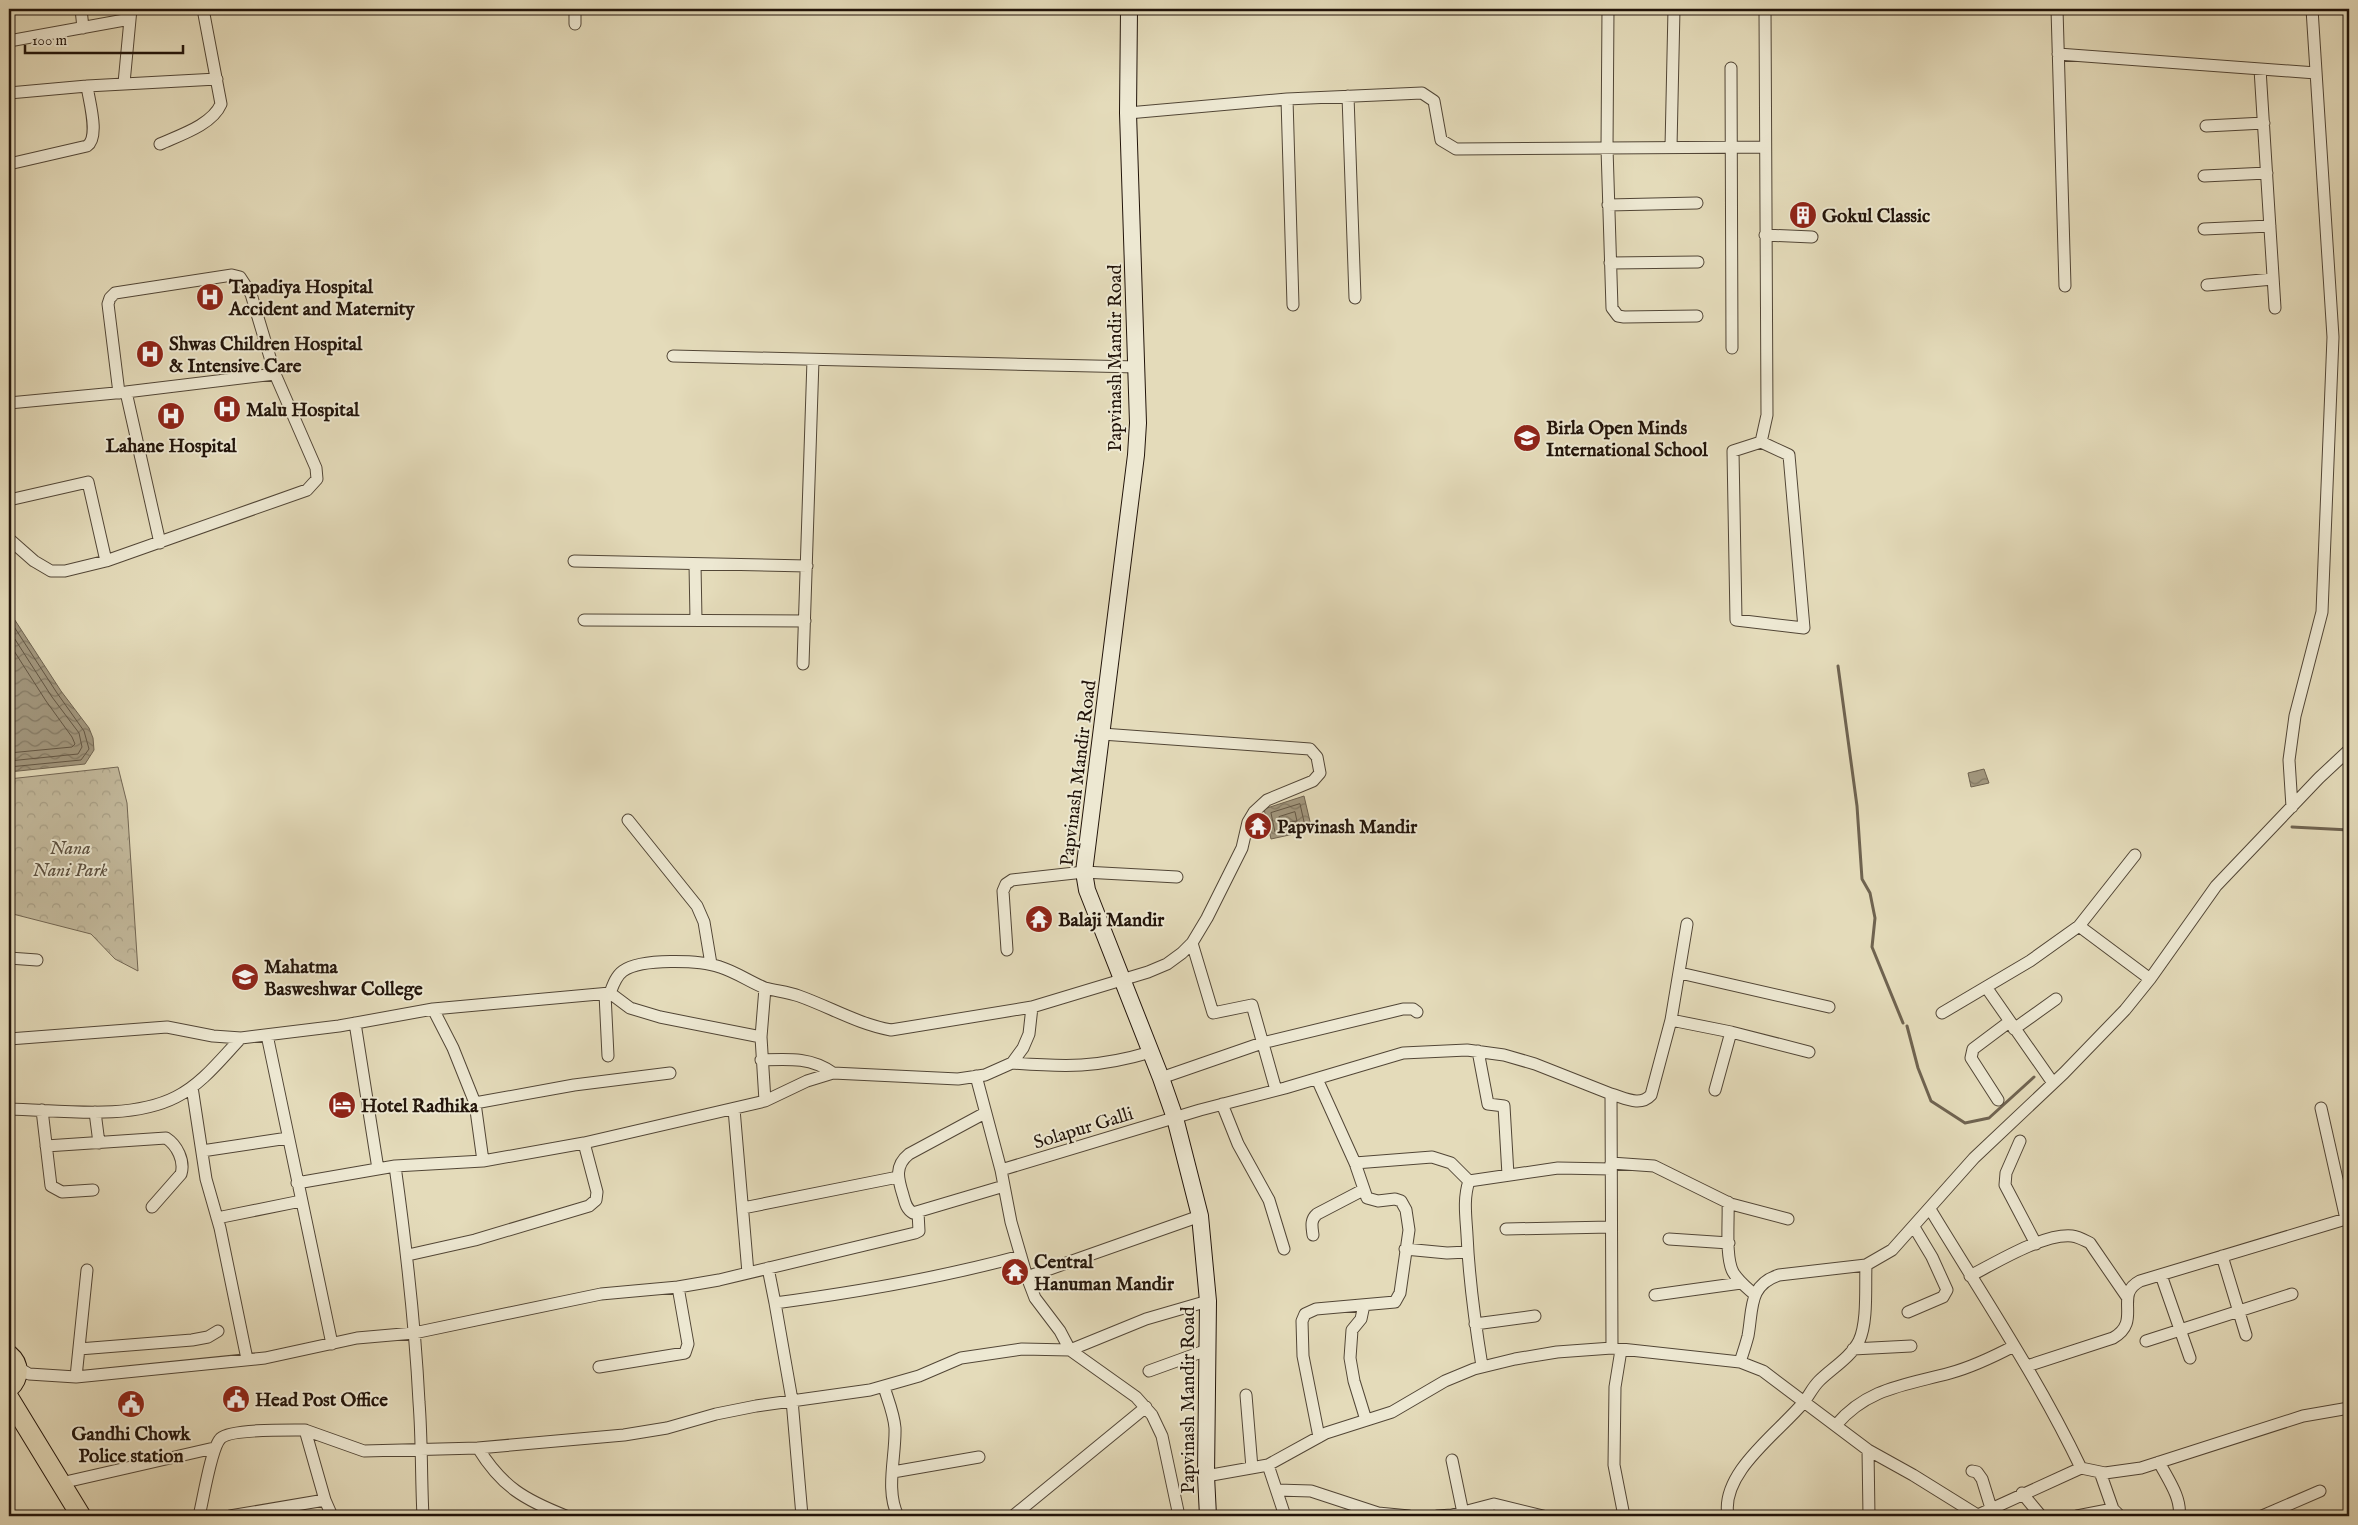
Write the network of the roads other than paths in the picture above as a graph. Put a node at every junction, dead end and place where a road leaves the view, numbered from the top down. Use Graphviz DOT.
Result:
graph roads {
  1 [pos="82,9"];
  2 [pos="203,9"];
  3 [pos="574,9"];
  4 [pos="1129,9"];
  5 [pos="1608,9"];
  6 [pos="1674,9"];
  7 [pos="1765,9"];
  8 [pos="2057,9"];
  9 [pos="2312,9"];
  10 [pos="131,14"];
  11 [pos="575,24"];
  12 [pos="83,28"];
  13 [pos="9,41"];
  14 [pos="2058,54"];
  15 [pos="1731,68"];
  16 [pos="2260,69"];
  17 [pos="2316,73"];
  18 [pos="217,79"];
  19 [pos="124,84"];
  20 [pos="87,86"];
  21 [pos="9,93"];
  22 [pos="1348,96"];
  23 [pos="1287,100"];
  24 [pos="1128,113"];
  25 [pos="2264,123"];
  26 [pos="2206,126"];
  27 [pos="160,144"];
  28 [pos="1671,147"];
  29 [pos="1731,147"];
  30 [pos="1764,147"];
  31 [pos="1608,148"];
  32 [pos="9,164"];
  33 [pos="2267,173"];
  34 [pos="2204,176"];
  35 [pos="1697,203"];
  36 [pos="1608,205"];
  37 [pos="2270,226"];
  38 [pos="2204,230"];
  39 [pos="1765,235"];
  40 [pos="1812,237"];
  41 [pos="1698,262"];
  42 [pos="1610,263"];
  43 [pos="2273,279"];
  44 [pos="2065,286"];
  45 [pos="2207,286"];
  46 [pos="1356,298"];
  47 [pos="1293,304"];
  48 [pos="2275,308"];
  49 [pos="1697,316"];
  50 [pos="1732,348"];
  51 [pos="673,356"];
  52 [pos="813,360"];
  53 [pos="1137,367"];
  54 [pos="274,374"];
  55 [pos="122,392"];
  56 [pos="9,403"];
  57 [pos="1760,442"];
  58 [pos="9,500"];
  59 [pos="9,539"];
  60 [pos="160,543"];
  61 [pos="106,561"];
  62 [pos="574,561"];
  63 [pos="695,564"];
  64 [pos="806,566"];
  65 [pos="584,620"];
  66 [pos="696,620"];
  67 [pos="805,621"];
  68 [pos="803,664"];
  69 [pos="1102,734"];
  70 [pos="2349,750"];
  71 [pos="2292,807"];
  72 [pos="628,820"];
  73 [pos="2135,855"];
  74 [pos="1084,872"];
  75 [pos="1177,877"];
  76 [pos="1687,924"];
  77 [pos="2079,926"];
  78 [pos="1192,943"];
  79 [pos="1007,950"];
  80 [pos="9,958"];
  81 [pos="37,960"];
  82 [pos="711,964"];
  83 [pos="1680,973"];
  84 [pos="2150,979"];
  85 [pos="1123,981"];
  86 [pos="1986,987"];
  87 [pos="765,988"];
  88 [pos="608,994"];
  89 [pos="2056,999"];
  90 [pos="1032,1006"];
  91 [pos="1829,1007"];
  92 [pos="433,1009"];
  93 [pos="1417,1012"];
  94 [pos="1942,1013"];
  95 [pos="1671,1020"];
  96 [pos="355,1023"];
  97 [pos="2012,1025"];
  98 [pos="1731,1032"];
  99 [pos="267,1036"];
  100 [pos="761,1037"];
  101 [pos="241,1038"];
  102 [pos="9,1039"];
  103 [pos="1262,1043"];
  104 [pos="1478,1051"];
  105 [pos="1151,1052"];
  106 [pos="1808,1052"];
  107 [pos="608,1056"];
  108 [pos="762,1060"];
  109 [pos="1012,1063"];
  110 [pos="670,1073"];
  111 [pos="834,1073"];
  112 [pos="976,1076"];
  113 [pos="1161,1078"];
  114 [pos="1317,1079"];
  115 [pos="2053,1083"];
  116 [pos="192,1087"];
  117 [pos="1276,1090"];
  118 [pos="1715,1090"];
  119 [pos="1611,1094"];
  120 [pos="1998,1100"];
  121 [pos="766,1102"];
  122 [pos="475,1103"];
  123 [pos="1222,1104"];
  124 [pos="2321,1108"];
  125 [pos="9,1109"];
  126 [pos="734,1109"];
  127 [pos="42,1110"];
  128 [pos="95,1112"];
  129 [pos="985,1113"];
  130 [pos="1175,1118"];
  131 [pos="288,1138"];
  132 [pos="2020,1141"];
  133 [pos="100,1143"];
  134 [pos="584,1143"];
  135 [pos="46,1146"];
  136 [pos="202,1152"];
  137 [pos="483,1161"];
  138 [pos="204,1163"];
  139 [pos="1355,1163"];
  140 [pos="395,1166"];
  141 [pos="1611,1166"];
  142 [pos="378,1169"];
  143 [pos="182,1170"];
  144 [pos="1001,1170"];
  145 [pos="1508,1175"];
  146 [pos="898,1177"];
  147 [pos="1468,1181"];
  148 [pos="297,1183"];
  149 [pos="1004,1186"];
  150 [pos="93,1190"];
  151 [pos="1363,1190"];
  152 [pos="301,1201"];
  153 [pos="1728,1202"];
  154 [pos="152,1207"];
  155 [pos="743,1208"];
  156 [pos="1930,1209"];
  157 [pos="918,1212"];
  158 [pos="1200,1216"];
  159 [pos="217,1218"];
  160 [pos="2348,1218"];
  161 [pos="1788,1219"];
  162 [pos="1611,1227"];
  163 [pos="1914,1227"];
  164 [pos="1506,1229"];
  165 [pos="1313,1235"];
  166 [pos="1669,1239"];
  167 [pos="1729,1243"];
  168 [pos="2036,1244"];
  169 [pos="1284,1249"];
  170 [pos="1406,1249"];
  171 [pos="1468,1252"];
  172 [pos="408,1254"];
  173 [pos="1021,1256"];
  174 [pos="2222,1256"];
  175 [pos="1866,1265"];
  176 [pos="768,1268"];
  177 [pos="88,1270"];
  178 [pos="748,1273"];
  179 [pos="2161,1275"];
  180 [pos="1970,1276"];
  181 [pos="1027,1278"];
  182 [pos="1741,1283"];
  183 [pos="678,1287"];
  184 [pos="1754,1294"];
  185 [pos="2292,1294"];
  186 [pos="1655,1296"];
  187 [pos="2127,1297"];
  188 [pos="1208,1301"];
  189 [pos="775,1303"];
  190 [pos="1364,1305"];
  191 [pos="1908,1312"];
  192 [pos="2238,1312"];
  193 [pos="1535,1316"];
  194 [pos="1475,1324"];
  195 [pos="2180,1330"];
  196 [pos="218,1331"];
  197 [pos="414,1333"];
  198 [pos="2246,1335"];
  199 [pos="2146,1341"];
  200 [pos="332,1344"];
  201 [pos="1911,1346"];
  202 [pos="2014,1346"];
  203 [pos="79,1349"];
  204 [pos="1616,1349"];
  205 [pos="1853,1349"];
  206 [pos="1070,1350"];
  207 [pos="1208,1350"];
  208 [pos="2190,1358"];
  209 [pos="247,1359"];
  210 [pos="13,1361"];
  211 [pos="1740,1362"];
  212 [pos="1482,1366"];
  213 [pos="2027,1366"];
  214 [pos="599,1367"];
  215 [pos="1149,1372"];
  216 [pos="76,1377"];
  217 [pos="884,1387"];
  218 [pos="9,1388"];
  219 [pos="1246,1395"];
  220 [pos="9,1398"];
  221 [pos="792,1400"];
  222 [pos="1804,1402"];
  223 [pos="1146,1407"];
  224 [pos="2349,1408"];
  225 [pos="1366,1420"];
  226 [pos="1836,1425"];
  227 [pos="305,1430"];
  228 [pos="1319,1437"];
  229 [pos="214,1448"];
  230 [pos="478,1448"];
  231 [pos="1868,1450"];
  232 [pos="420,1451"];
  233 [pos="979,1457"];
  234 [pos="1452,1460"];
  235 [pos="2159,1462"];
  236 [pos="1268,1464"];
  237 [pos="1252,1468"];
  238 [pos="2081,1468"];
  239 [pos="1972,1471"];
  240 [pos="893,1472"];
  241 [pos="2100,1472"];
  242 [pos="1206,1476"];
  243 [pos="61,1482"];
  244 [pos="1277,1490"];
  245 [pos="2320,1491"];
  246 [pos="2022,1493"];
  247 [pos="325,1500"];
  248 [pos="1991,1508"];
  249 [pos="1463,1513"];
  250 [pos="2116,1513"];
  251 [pos="1203,1514"];
  252 [pos="1978,1515"];
  253 [pos="81,1516"];
  254 [pos="199,1516"];
  255 [pos="230,1516"];
  256 [pos="332,1516"];
  257 [pos="423,1516"];
  258 [pos="566,1516"];
  259 [pos="802,1516"];
  260 [pos="898,1516"];
  261 [pos="1013,1516"];
  262 [pos="1179,1516"];
  263 [pos="1285,1516"];
  264 [pos="1409,1516"];
  265 [pos="1437,1516"];
  266 [pos="1443,1516"];
  267 [pos="1543,1516"];
  268 [pos="1624,1516"];
  269 [pos="1728,1516"];
  270 [pos="1869,1516"];
  271 [pos="2041,1516"];
  272 [pos="2077,1516"];
  273 [pos="2178,1516"];
  274 [pos="2262,1516"];
  1 -- 12 [label="street"];
  2 -- 18 [label="street"];
  3 -- 11 [label="street"];
  4 -- 24 [label="street, Papvinash Mandir Road"];
  5 -- 31 [label="street"];
  6 -- 28 [label="street"];
  7 -- 30 [label="street"];
  8 -- 14 [label="street"];
  9 -- 17 [label="street"];
  10 -- 12 [label="street"];
  10 -- 19 [label="street"];
  12 -- 13 [label="street"];
  14 -- 16 [label="street"];
  14 -- 44 [label="street"];
  15 -- 29 [label="street"];
  16 -- 17 [label="street"];
  16 -- 25 [label="street"];
  17 -- 71 [label="street"];
  18 -- 19 [label="street"];
  18 -- 27 [label="street"];
  19 -- 20 [label="street"];
  20 -- 21 [label="street"];
  20 -- 32 [label="street"];
  22 -- 23 [label="street"];
  22 -- 31 [label="street"];
  22 -- 46 [label="street"];
  23 -- 24 [label="street"];
  23 -- 47 [label="street"];
  24 -- 53 [label="street, Papvinash Mandir Road"];
  25 -- 26 [label="street"];
  25 -- 33 [label="street"];
  28 -- 29 [label="street"];
  28 -- 31 [label="street"];
  29 -- 30 [label="street"];
  29 -- 50 [label="street"];
  30 -- 39 [label="street"];
  31 -- 36 [label="street"];
  33 -- 34 [label="street"];
  33 -- 37 [label="street"];
  35 -- 36 [label="street"];
  36 -- 42 [label="street"];
  37 -- 38 [label="street"];
  37 -- 43 [label="street"];
  39 -- 40 [label="street"];
  39 -- 57 [label="street"];
  41 -- 42 [label="street"];
  42 -- 49 [label="street"];
  43 -- 45 [label="street"];
  43 -- 48 [label="street"];
  51 -- 52 [label="street"];
  52 -- 53 [label="street"];
  52 -- 64 [label="street"];
  53 -- 69 [label="street, Papvinash Mandir Road"];
  54 -- 55 [label="street"];
  54 -- 55 [label="street"];
  54 -- 60 [label="street"];
  55 -- 56 [label="street"];
  55 -- 60 [label="street"];
  57 -- 57 [label="street"];
  58 -- 61 [label="street"];
  59 -- 61 [label="street"];
  60 -- 61 [label="street"];
  62 -- 63 [label="street"];
  63 -- 64 [label="street"];
  63 -- 66 [label="street"];
  64 -- 67 [label="street"];
  65 -- 66 [label="street"];
  66 -- 67 [label="street"];
  67 -- 68 [label="street"];
  69 -- 74 [label="street, Papvinash Mandir Road"];
  69 -- 78 [label="street"];
  70 -- 71 [label="street"];
  71 -- 84 [label="street"];
  72 -- 82 [label="street"];
  73 -- 77 [label="street"];
  74 -- 75 [label="street"];
  74 -- 79 [label="street"];
  74 -- 85 [label="street, Papvinash Mandir Road"];
  76 -- 83 [label="street, Solapur Galli"];
  77 -- 84 [label="street"];
  77 -- 86 [label="street"];
  78 -- 85 [label="street"];
  78 -- 103 [label="street"];
  80 -- 81 [label="street"];
  82 -- 87 [label="street"];
  82 -- 88 [label="street"];
  83 -- 91 [label="street"];
  83 -- 95 [label="street, Solapur Galli"];
  84 -- 115 [label="street"];
  85 -- 90 [label="street"];
  85 -- 105 [label="street, Papvinash Mandir Road"];
  86 -- 94 [label="street"];
  86 -- 97 [label="street"];
  87 -- 90 [label="street"];
  87 -- 100 [label="street"];
  88 -- 92 [label="street"];
  88 -- 100 [label="street"];
  88 -- 107 [label="street"];
  89 -- 97 [label="street"];
  90 -- 109 [label="street"];
  92 -- 96 [label="street"];
  92 -- 122 [label="street"];
  93 -- 103 [label="street"];
  95 -- 98 [label="street"];
  95 -- 119 [label="street, Solapur Galli"];
  96 -- 99 [label="street"];
  96 -- 142 [label="street"];
  97 -- 115 [label="street"];
  97 -- 120 [label="street"];
  98 -- 106 [label="street"];
  98 -- 118 [label="street"];
  99 -- 101 [label="street"];
  99 -- 131 [label="street"];
  100 -- 108 [label="street"];
  101 -- 102 [label="street"];
  101 -- 116 [label="street"];
  103 -- 113 [label="street"];
  103 -- 117 [label="street"];
  104 -- 114 [label="street, Solapur Galli"];
  104 -- 119 [label="street, Solapur Galli"];
  104 -- 145 [label="street"];
  105 -- 109 [label="street"];
  105 -- 113 [label="street, Papvinash Mandir Road"];
  108 -- 111 [label="street"];
  108 -- 121 [label="street"];
  109 -- 112 [label="street"];
  110 -- 122 [label="street"];
  111 -- 112 [label="street"];
  111 -- 121 [label="street"];
  112 -- 129 [label="street"];
  113 -- 130 [label="street, Papvinash Mandir Road"];
  114 -- 117 [label="street, Solapur Galli"];
  114 -- 139 [label="street"];
  115 -- 156 [label="street"];
  116 -- 128 [label="street"];
  116 -- 136 [label="street"];
  117 -- 123 [label="street, Solapur Galli"];
  119 -- 141 [label="street"];
  121 -- 126 [label="street"];
  122 -- 137 [label="street"];
  123 -- 130 [label="street, Solapur Galli"];
  123 -- 169 [label="street"];
  124 -- 160 [label="street"];
  125 -- 127 [label="street"];
  126 -- 134 [label="street"];
  126 -- 155 [label="street"];
  127 -- 128 [label="street"];
  127 -- 135 [label="street"];
  128 -- 133 [label="street"];
  129 -- 144 [label="street"];
  129 -- 146 [label="street"];
  130 -- 144 [label="street, Solapur Galli"];
  130 -- 158 [label="street, Papvinash Mandir Road"];
  131 -- 136 [label="street"];
  131 -- 148 [label="street"];
  132 -- 168 [label="street"];
  133 -- 135 [label="street"];
  133 -- 143 [label="street"];
  134 -- 137 [label="street"];
  134 -- 172 [label="street"];
  135 -- 150 [label="street"];
  136 -- 138 [label="street"];
  137 -- 140 [label="street"];
  138 -- 143 [label="street"];
  138 -- 159 [label="street"];
  139 -- 147 [label="street"];
  139 -- 151 [label="street"];
  140 -- 142 [label="street"];
  140 -- 172 [label="street"];
  141 -- 145 [label="street"];
  141 -- 153 [label="street"];
  141 -- 162 [label="street"];
  142 -- 148 [label="street"];
  143 -- 154 [label="street"];
  144 -- 149 [label="street"];
  145 -- 147 [label="street"];
  146 -- 155 [label="street"];
  146 -- 157 [label="street"];
  147 -- 171 [label="street"];
  148 -- 152 [label="street"];
  149 -- 157 [label="street"];
  149 -- 173 [label="street"];
  151 -- 165 [label="street"];
  151 -- 170 [label="street"];
  152 -- 159 [label="street"];
  152 -- 200 [label="street"];
  153 -- 161 [label="street"];
  153 -- 167 [label="street"];
  155 -- 178 [label="street"];
  156 -- 163 [label="street"];
  156 -- 180 [label="street"];
  157 -- 176 [label="street"];
  158 -- 181 [label="street"];
  158 -- 188 [label="street, Papvinash Mandir Road"];
  159 -- 209 [label="street"];
  160 -- 174 [label="street"];
  162 -- 164 [label="street"];
  162 -- 204 [label="street"];
  163 -- 175 [label="street"];
  163 -- 191 [label="street"];
  166 -- 167 [label="street"];
  167 -- 182 [label="street"];
  168 -- 180 [label="street"];
  168 -- 187 [label="street"];
  170 -- 171 [label="street"];
  170 -- 190 [label="street"];
  171 -- 194 [label="street"];
  172 -- 197 [label="street"];
  173 -- 181 [label="street"];
  173 -- 189 [label="street"];
  174 -- 179 [label="street"];
  174 -- 192 [label="street"];
  175 -- 184 [label="street"];
  175 -- 205 [label="street"];
  176 -- 178 [label="street"];
  176 -- 189 [label="street"];
  177 -- 203 [label="street"];
  178 -- 183 [label="street"];
  179 -- 187 [label="street"];
  179 -- 195 [label="street"];
  180 -- 202 [label="street"];
  181 -- 206 [label="street"];
  182 -- 184 [label="street"];
  182 -- 186 [label="street"];
  183 -- 197 [label="street"];
  183 -- 214 [label="street"];
  184 -- 211 [label="street"];
  185 -- 192 [label="street"];
  187 -- 213 [label="street"];
  188 -- 206 [label="street"];
  188 -- 207 [label="street, Papvinash Mandir Road"];
  189 -- 221 [label="street"];
  190 -- 225 [label="street"];
  190 -- 228 [label="street"];
  192 -- 195 [label="street"];
  192 -- 198 [label="street"];
  193 -- 194 [label="street"];
  194 -- 212 [label="street"];
  195 -- 199 [label="street"];
  195 -- 208 [label="street"];
  196 -- 203 [label="street"];
  197 -- 200 [label="street"];
  197 -- 232 [label="street"];
  200 -- 209 [label="street"];
  201 -- 205 [label="street"];
  202 -- 213 [label="street"];
  202 -- 226 [label="street"];
  203 -- 216 [label="street"];
  204 -- 211 [label="street"];
  204 -- 212 [label="street"];
  204 -- 268 [label="street"];
  205 -- 222 [label="street"];
  206 -- 217 [label="street"];
  206 -- 223 [label="street"];
  207 -- 215 [label="street"];
  207 -- 242 [label="street, Papvinash Mandir Road"];
  209 -- 216 [label="street"];
  210 -- 216 [label="street"];
  210 -- 218 [label="main road"];
  211 -- 222 [label="street"];
  212 -- 225 [label="street"];
  213 -- 238 [label="street"];
  217 -- 221 [label="street"];
  217 -- 240 [label="street"];
  219 -- 237 [label="street"];
  220 -- 243 [label="main road"];
  221 -- 230 [label="street"];
  221 -- 259 [label="street"];
  222 -- 226 [label="street"];
  222 -- 269 [label="street"];
  223 -- 261 [label="street"];
  223 -- 262 [label="street"];
  224 -- 235 [label="street"];
  225 -- 228 [label="street"];
  226 -- 231 [label="street"];
  227 -- 229 [label="street"];
  227 -- 232 [label="street"];
  227 -- 247 [label="street"];
  228 -- 236 [label="street"];
  229 -- 243 [label="street"];
  229 -- 254 [label="street"];
  230 -- 232 [label="street"];
  230 -- 258 [label="street"];
  231 -- 252 [label="street"];
  231 -- 270 [label="street"];
  232 -- 257 [label="street"];
  233 -- 240 [label="street"];
  234 -- 249 [label="street"];
  235 -- 241 [label="street"];
  235 -- 273 [label="street"];
  236 -- 237 [label="street"];
  236 -- 244 [label="street"];
  237 -- 242 [label="street"];
  238 -- 241 [label="street"];
  238 -- 246 [label="street"];
  239 -- 248 [label="street"];
  240 -- 260 [label="street"];
  241 -- 250 [label="street"];
  242 -- 251 [label="street, Papvinash Mandir Road"];
  243 -- 253 [label="main road"];
  244 -- 263 [label="street"];
  244 -- 264 [label="street"];
  245 -- 274 [label="street"];
  246 -- 248 [label="street"];
  246 -- 271 [label="street"];
  247 -- 255 [label="street"];
  247 -- 256 [label="street"];
  248 -- 252 [label="street"];
  249 -- 266 [label="street"];
  249 -- 267 [label="street"];
  250 -- 272 [label="street"];
  265 -- 266 [label="street"];
}
